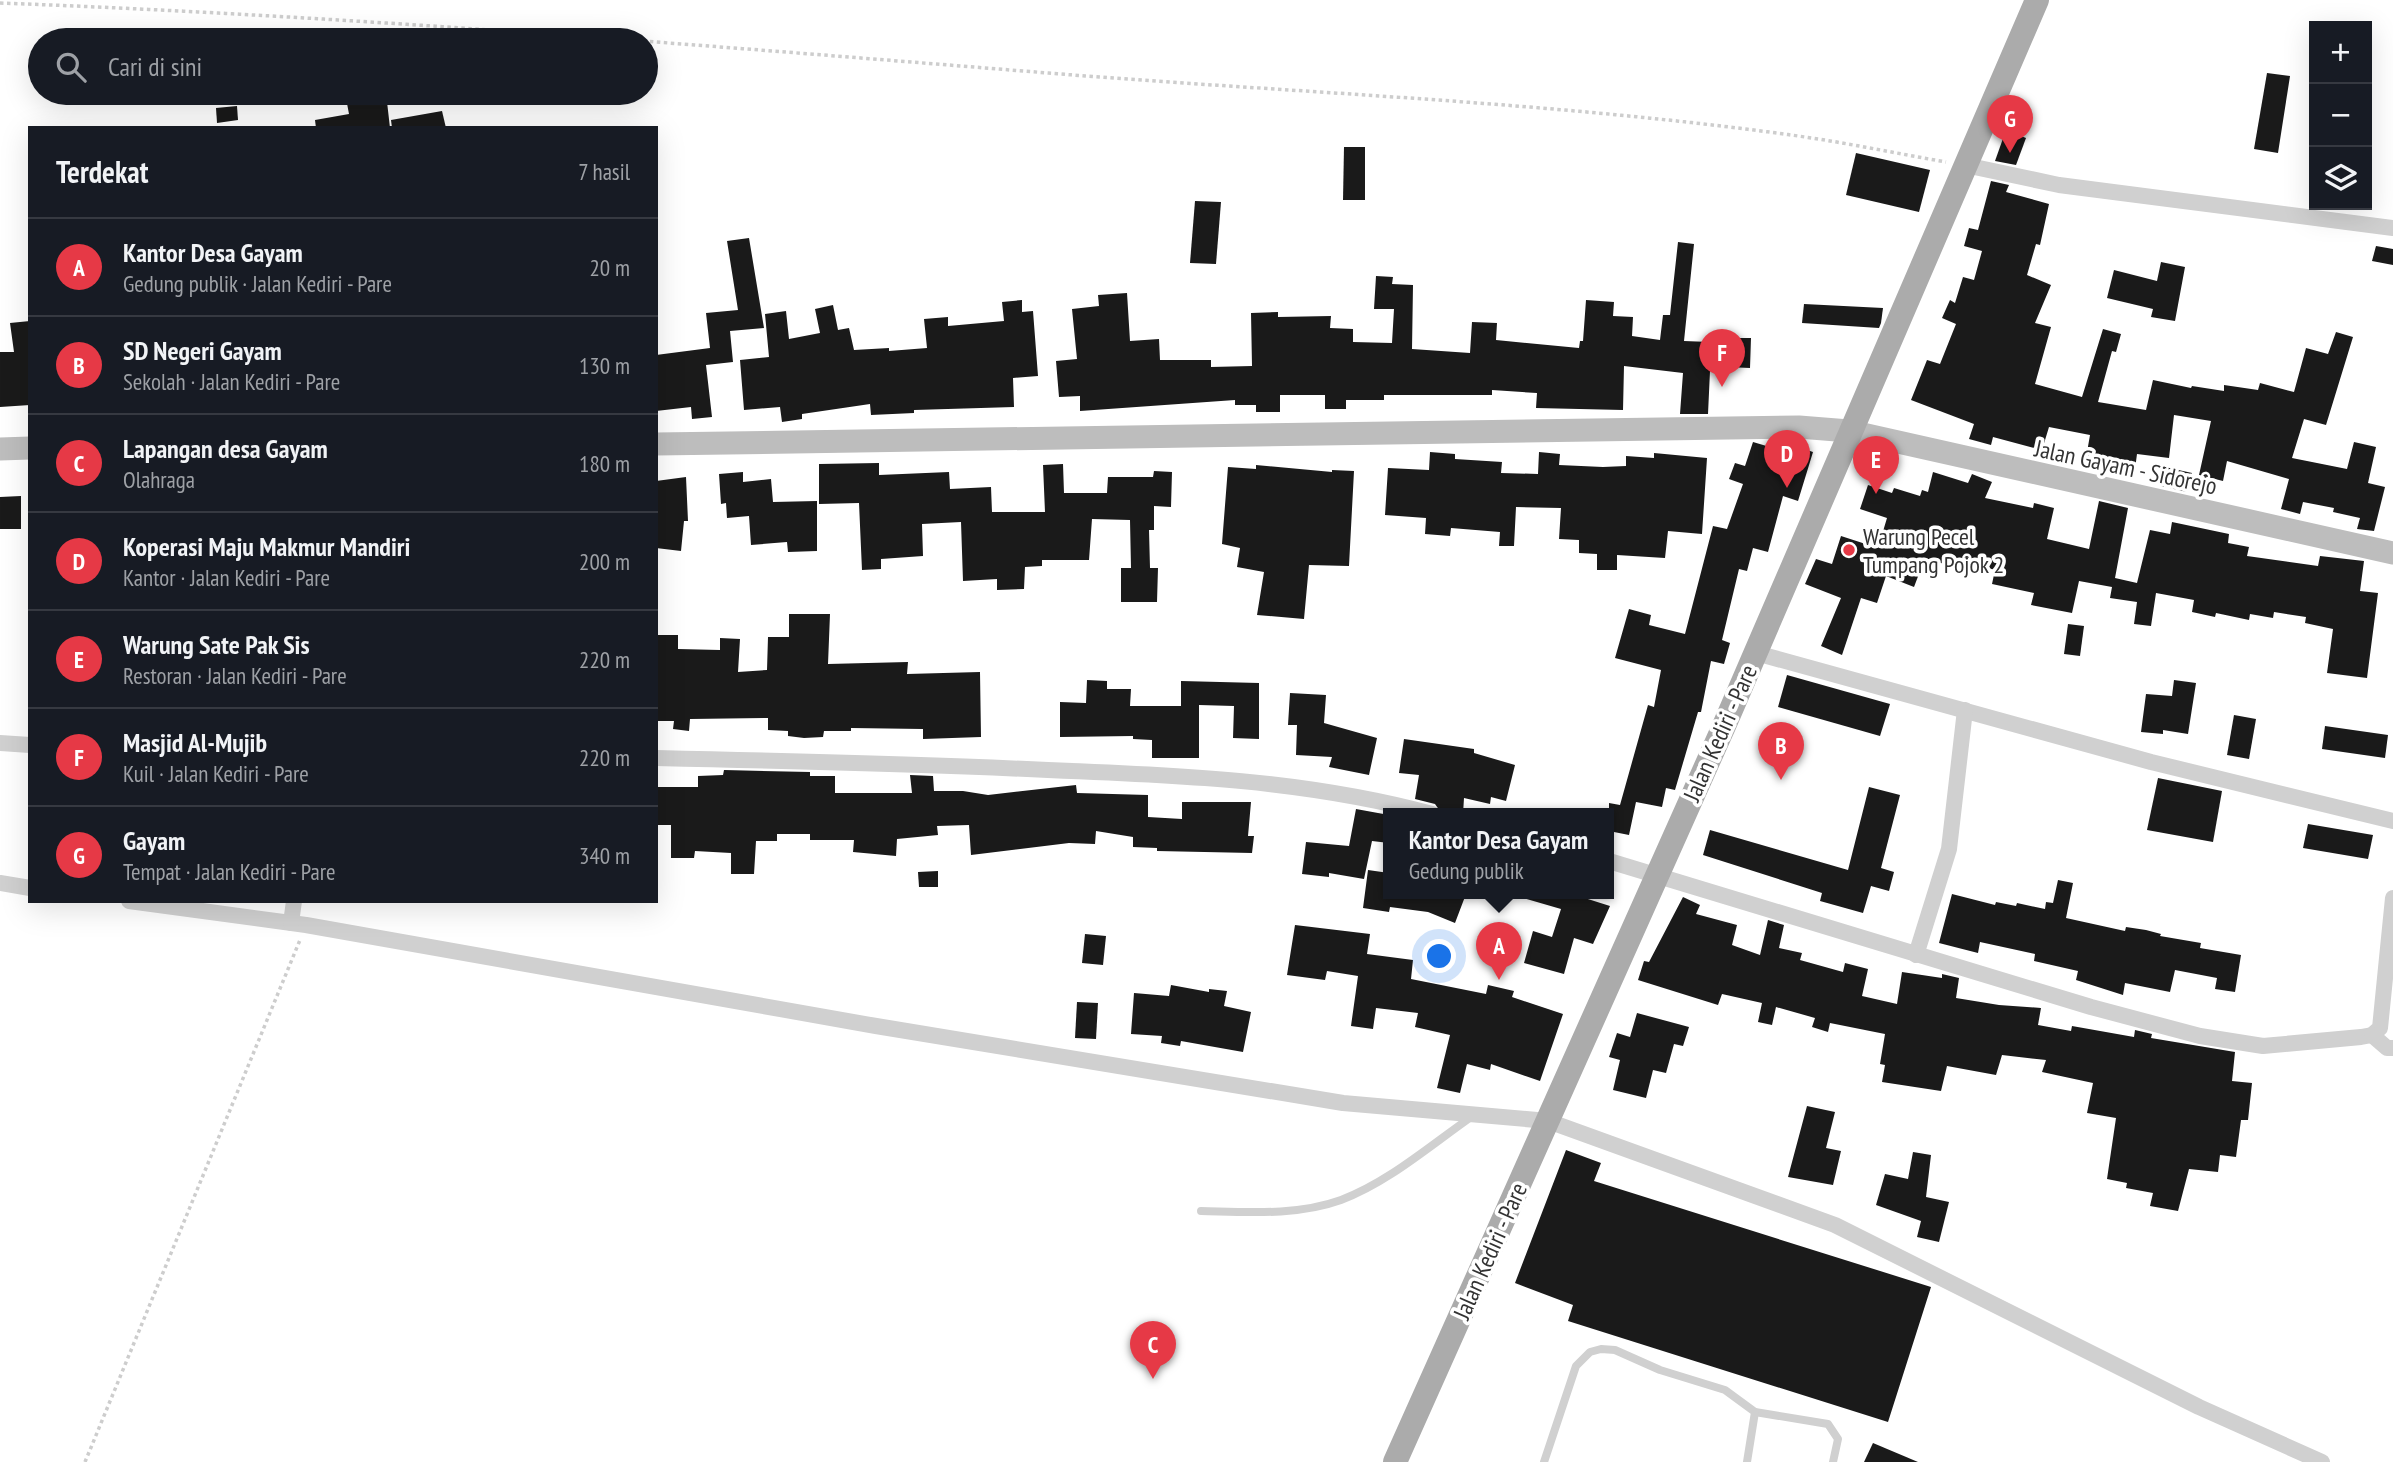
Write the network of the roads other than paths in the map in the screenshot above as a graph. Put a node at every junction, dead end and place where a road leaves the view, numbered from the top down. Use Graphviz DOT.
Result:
graph roads {
  1 [pos="2037,0"];
  2 [pos="1965,165"];
  3 [pos="2393,228"];
  4 [pos="1849,431"];
  5 [pos="658,444"];
  6 [pos="28,448"];
  7 [pos="0,449"];
  8 [pos="2393,553"];
  9 [pos="1756,653"];
  10 [pos="1965,710"];
  11 [pos="0,743"];
  12 [pos="28,745"];
  13 [pos="658,758"];
  14 [pos="1410,808"];
  15 [pos="2393,821"];
  16 [pos="1614,862"];
  17 [pos="1658,874"];
  18 [pos="0,883"];
  19 [pos="28,888"];
  20 [pos="2393,898"];
  21 [pos="144,903"];
  22 [pos="294,903"];
  23 [pos="299,924"];
  24 [pos="1916,955"];
  25 [pos="2372,1035"];
  26 [pos="2393,1048"];
  27 [pos="1476,1114"];
  28 [pos="1548,1121"];
  29 [pos="1201,1211"];
  30 [pos="1755,1412"];
  31 [pos="1395,1462"];
  32 [pos="1544,1462"];
  33 [pos="1747,1462"];
  34 [pos="1833,1462"];
  35 [pos="2322,1462"];
  1 -- 2 [label="main road, Jalan Kediri - Pare"];
  2 -- 3 [label="street"];
  2 -- 4 [label="main road, Jalan Kediri - Pare"];
  4 -- 5 [label="street, Jalan Gayam - Sidorejo"];
  4 -- 8 [label="street, Jalan Gayam - Sidorejo"];
  4 -- 9 [label="main road, Jalan Kediri - Pare"];
  6 -- 7 [label="street"];
  9 -- 10 [label="street"];
  9 -- 17 [label="main road, Jalan Kediri - Pare"];
  10 -- 15 [label="street"];
  10 -- 24 [label="street"];
  11 -- 12 [label="street"];
  13 -- 14 [label="street"];
  16 -- 17 [label="street"];
  17 -- 24 [label="street"];
  17 -- 28 [label="main road, Jalan Kediri - Pare"];
  18 -- 19 [label="street"];
  20 -- 25 [label="street"];
  21 -- 23 [label="street"];
  22 -- 23 [label="street"];
  23 -- 27 [label="street"];
  24 -- 25 [label="street"];
  25 -- 26 [label="street"];
  27 -- 28 [label="street"];
  27 -- 29 [label="lane"];
  28 -- 31 [label="main road, Jalan Kediri - Pare"];
  28 -- 35 [label="street"];
  30 -- 32 [label="lane"];
  30 -- 33 [label="lane"];
  30 -- 34 [label="lane"];
}
